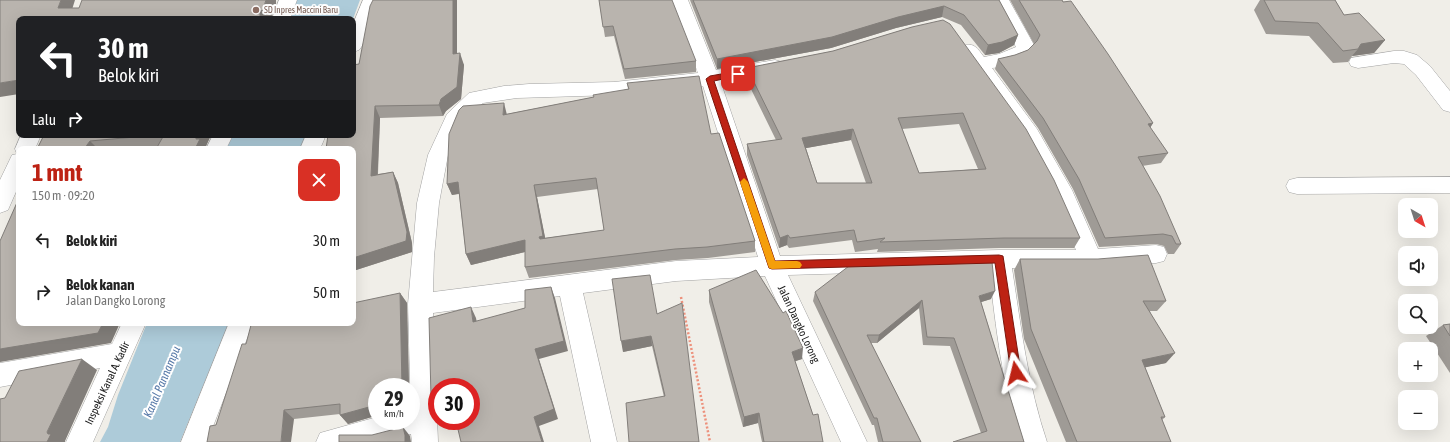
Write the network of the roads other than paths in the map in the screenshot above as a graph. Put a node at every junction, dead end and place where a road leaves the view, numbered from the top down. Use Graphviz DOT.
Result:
graph roads {
  1 [pos="288,0"];
  2 [pos="372,0"];
  3 [pos="679,0"];
  4 [pos="1000,0"];
  5 [pos="282,16"];
  6 [pos="958,35"];
  7 [pos="356,39"];
  8 [pos="1358,62"];
  9 [pos="790,63"];
  10 [pos="979,64"];
  11 [pos="710,79"];
  12 [pos="1450,105"];
  13 [pos="16,168"];
  14 [pos="1450,185"];
  15 [pos="1297,186"];
  16 [pos="0,204"];
  17 [pos="1156,254"];
  18 [pos="999,259"];
  19 [pos="1091,259"];
  20 [pos="772,266"];
  21 [pos="568,285"];
  22 [pos="420,304"];
  23 [pos="133,326"];
  24 [pos="240,326"];
  25 [pos="120,354"];
  26 [pos="0,375"];
  27 [pos="425,430"];
  28 [pos="79,442"];
  29 [pos="194,442"];
  30 [pos="329,442"];
  31 [pos="604,442"];
  32 [pos="854,442"];
  33 [pos="1034,442"];
  1 -- 5 [label="street"];
  2 -- 7 [label="street"];
  3 -- 11 [label="street, Jalan Dangko Lorong"];
  4 -- 10 [label="street"];
  6 -- 10 [label="street"];
  8 -- 12 [label="street"];
  9 -- 11 [label="street"];
  10 -- 19 [label="street"];
  11 -- 20 [label="street, Jalan Dangko Lorong"];
  11 -- 22 [label="street"];
  13 -- 16 [label="street"];
  14 -- 15 [label="street"];
  17 -- 19 [label="street"];
  18 -- 19 [label="street"];
  18 -- 20 [label="street"];
  18 -- 33 [label="street"];
  20 -- 21 [label="street"];
  20 -- 32 [label="street, Jalan Dangko Lorong"];
  21 -- 22 [label="street"];
  21 -- 31 [label="street"];
  22 -- 27 [label="street"];
  23 -- 25 [label="street, Inspeksi Kanal A. Kadir"];
  24 -- 29 [label="street"];
  25 -- 26 [label="street"];
  25 -- 28 [label="street, Inspeksi Kanal A. Kadir"];
  27 -- 30 [label="street"];
}
